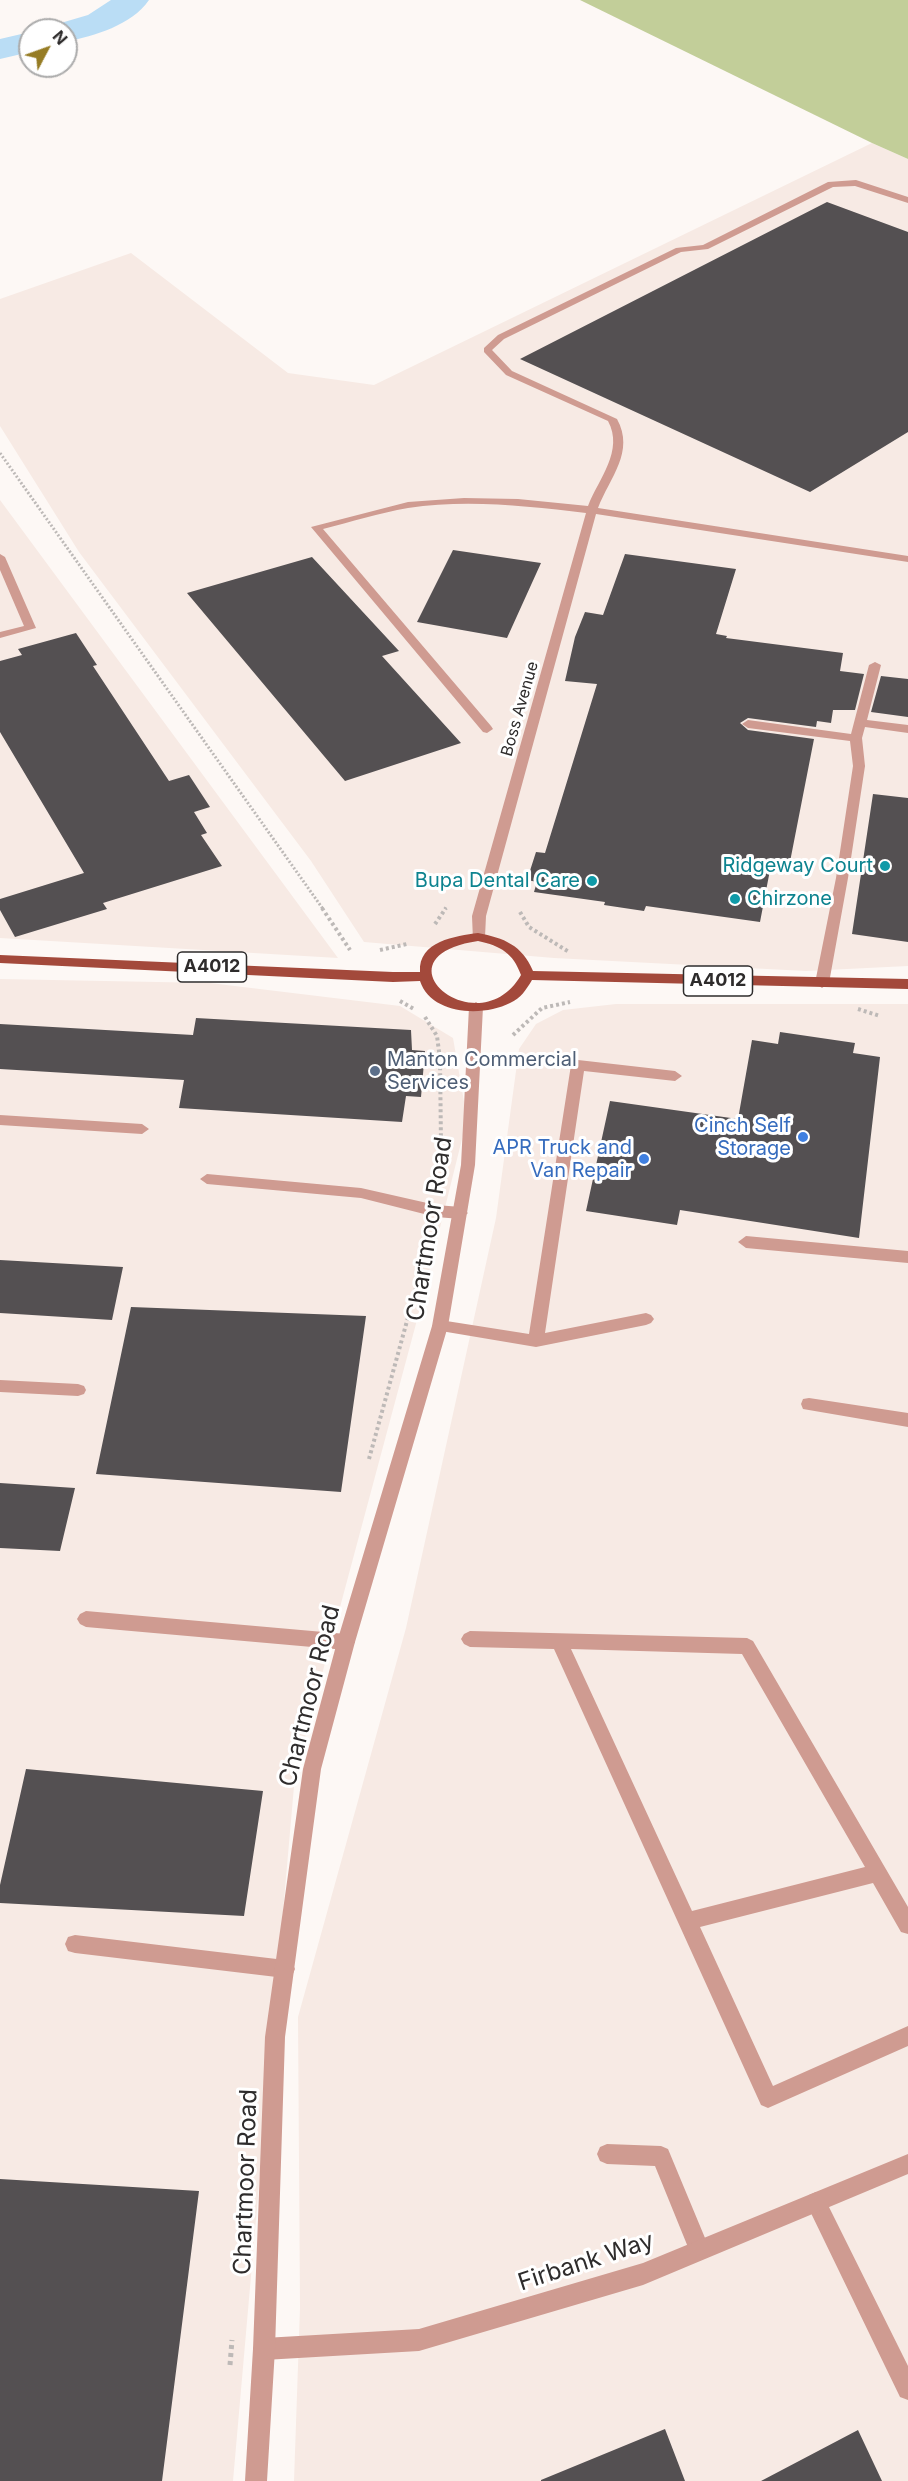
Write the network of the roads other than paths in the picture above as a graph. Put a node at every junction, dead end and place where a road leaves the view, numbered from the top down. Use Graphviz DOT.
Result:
graph roads {
  1 [pos="908,200"];
  2 [pos="592,510"];
  3 [pos="0,557"];
  4 [pos="908,559"];
  5 [pos="0,635"];
  6 [pos="875,665"];
  7 [pos="861,723"];
  8 [pos="748,724"];
  9 [pos="487,729"];
  10 [pos="908,729"];
  11 [pos="856,738"];
  12 [pos="478,937"];
  13 [pos="0,959"];
  14 [pos="528,975"];
  15 [pos="424,976"];
  16 [pos="822,983"];
  17 [pos="908,984"];
  18 [pos="476,1007"];
  19 [pos="675,1076"];
  20 [pos="0,1120"];
  21 [pos="142,1129"];
  22 [pos="207,1179"];
  23 [pos="461,1213"];
  24 [pos="746,1242"];
  25 [pos="908,1257"];
  26 [pos="646,1319"];
  27 [pos="440,1326"];
  28 [pos="536,1341"];
  29 [pos="0,1386"];
  30 [pos="78,1390"];
  31 [pos="809,1404"];
  32 [pos="908,1420"];
  33 [pos="86,1619"];
  34 [pos="470,1639"];
  35 [pos="558,1641"];
  36 [pos="346,1642"];
  37 [pos="878,1873"];
  38 [pos="687,1921"];
  39 [pos="908,1925"];
  40 [pos="75,1944"];
  41 [pos="285,1969"];
  42 [pos="908,2036"];
  43 [pos="607,2154"];
  44 [pos="908,2164"];
  45 [pos="816,2202"];
  46 [pos="699,2250"];
  47 [pos="264,2349"];
  48 [pos="908,2389"];
  49 [pos="256,2481"];
  1 -- 2 [label="street, Boss Avenue"];
  2 -- 4 [label="street"];
  2 -- 9 [label="street"];
  2 -- 12 [label="street, Boss Avenue"];
  3 -- 5 [label="street"];
  6 -- 7 [label="street"];
  7 -- 10 [label="street"];
  7 -- 11 [label="street"];
  8 -- 11 [label="street"];
  11 -- 16 [label="street"];
  12 -- 14 [label="main road"];
  12 -- 15 [label="main road"];
  13 -- 15 [label="main road, A4012"];
  14 -- 16 [label="main road, A4012"];
  14 -- 18 [label="main road"];
  15 -- 18 [label="main road"];
  16 -- 17 [label="main road, A4012"];
  18 -- 23 [label="street, Chartmoor Road"];
  19 -- 28 [label="street"];
  20 -- 21 [label="street"];
  22 -- 23 [label="street"];
  23 -- 27 [label="street, Chartmoor Road"];
  24 -- 25 [label="street"];
  26 -- 28 [label="street"];
  27 -- 28 [label="street"];
  27 -- 36 [label="street, Chartmoor Road"];
  29 -- 30 [label="street"];
  31 -- 32 [label="street"];
  33 -- 36 [label="street"];
  34 -- 35 [label="street"];
  35 -- 37 [label="street"];
  35 -- 38 [label="street"];
  36 -- 41 [label="street, Chartmoor Road"];
  37 -- 38 [label="street"];
  37 -- 39 [label="street"];
  38 -- 42 [label="street"];
  40 -- 41 [label="street"];
  41 -- 47 [label="street, Chartmoor Road"];
  43 -- 46 [label="street"];
  44 -- 45 [label="street, Firbank Way"];
  45 -- 46 [label="street, Firbank Way"];
  45 -- 48 [label="street"];
  46 -- 47 [label="street, Firbank Way"];
  47 -- 49 [label="street, Chartmoor Road"];
}
